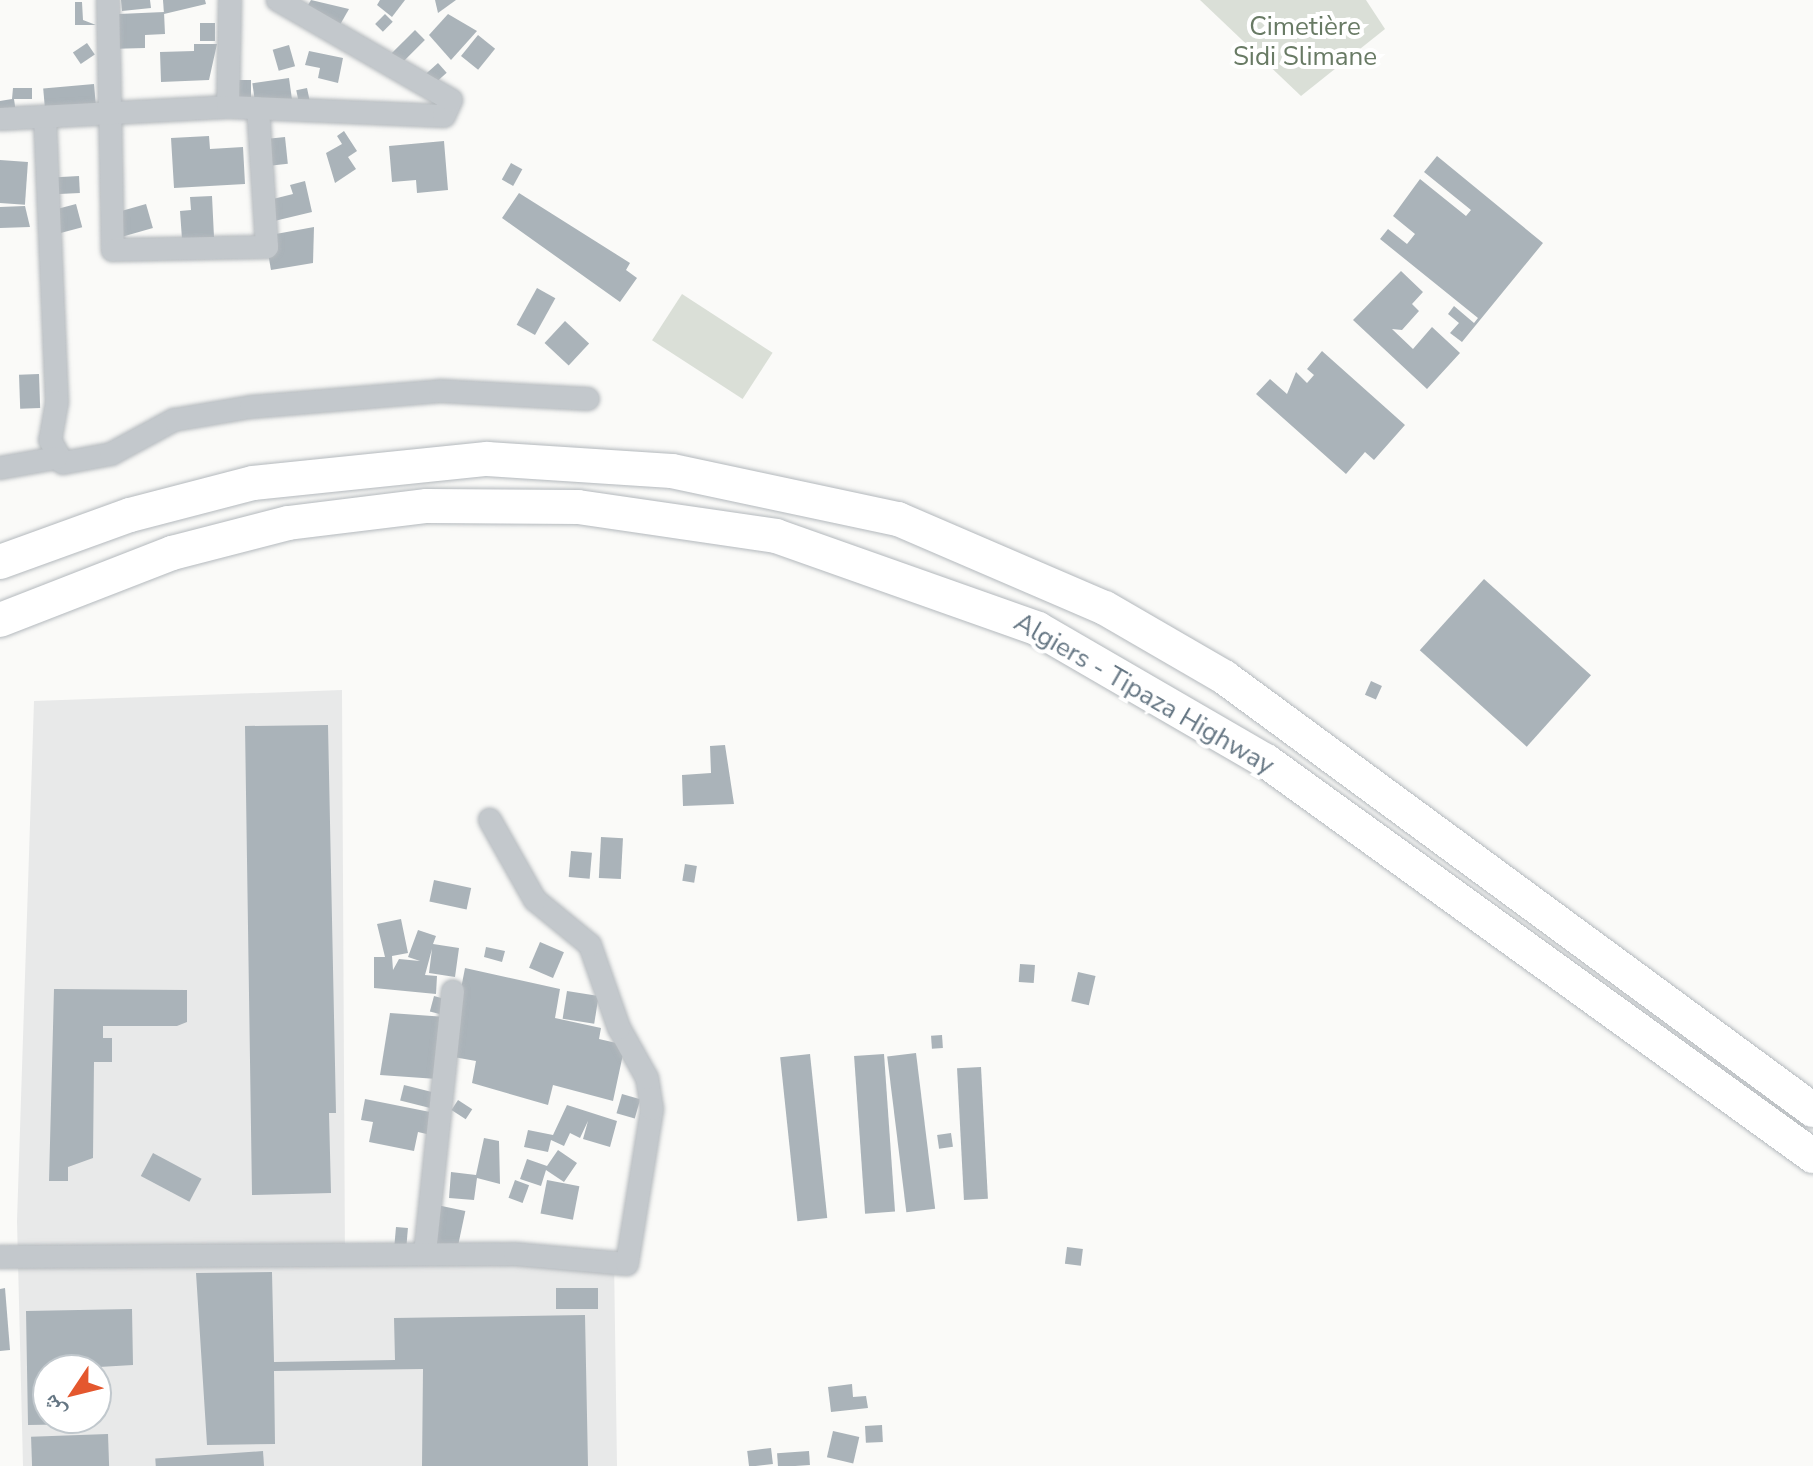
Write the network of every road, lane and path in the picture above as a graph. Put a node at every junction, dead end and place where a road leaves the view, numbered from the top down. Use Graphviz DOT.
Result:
graph roads {
  1 [pos="108,0"];
  2 [pos="230,0"];
  3 [pos="278,0"];
  4 [pos="228,107"];
  5 [pos="258,108"];
  6 [pos="110,113"];
  7 [pos="45,117"];
  8 [pos="0,119"];
  9 [pos="588,399"];
  10 [pos="56,458"];
  11 [pos="0,468"];
  12 [pos="0,562"];
  13 [pos="0,620"];
  14 [pos="490,820"];
  15 [pos="453,991"];
  16 [pos="1813,1110"];
  17 [pos="1813,1156"];
  18 [pos="425,1253"];
  19 [pos="0,1257"];
  1 -- 6 [label="street"];
  2 -- 4 [label="street"];
  3 -- 5 [label="street"];
  4 -- 5 [label="street"];
  4 -- 6 [label="street"];
  5 -- 6 [label="street"];
  6 -- 7 [label="street"];
  7 -- 8 [label="street"];
  7 -- 10 [label="street"];
  9 -- 10 [label="street"];
  10 -- 11 [label="street"];
  12 -- 16 [label="highway, Algiers - Tipaza Highway"];
  13 -- 17 [label="highway, Algiers - Tipaza Highway"];
  14 -- 18 [label="street"];
  15 -- 18 [label="street"];
  18 -- 19 [label="street"];
}
